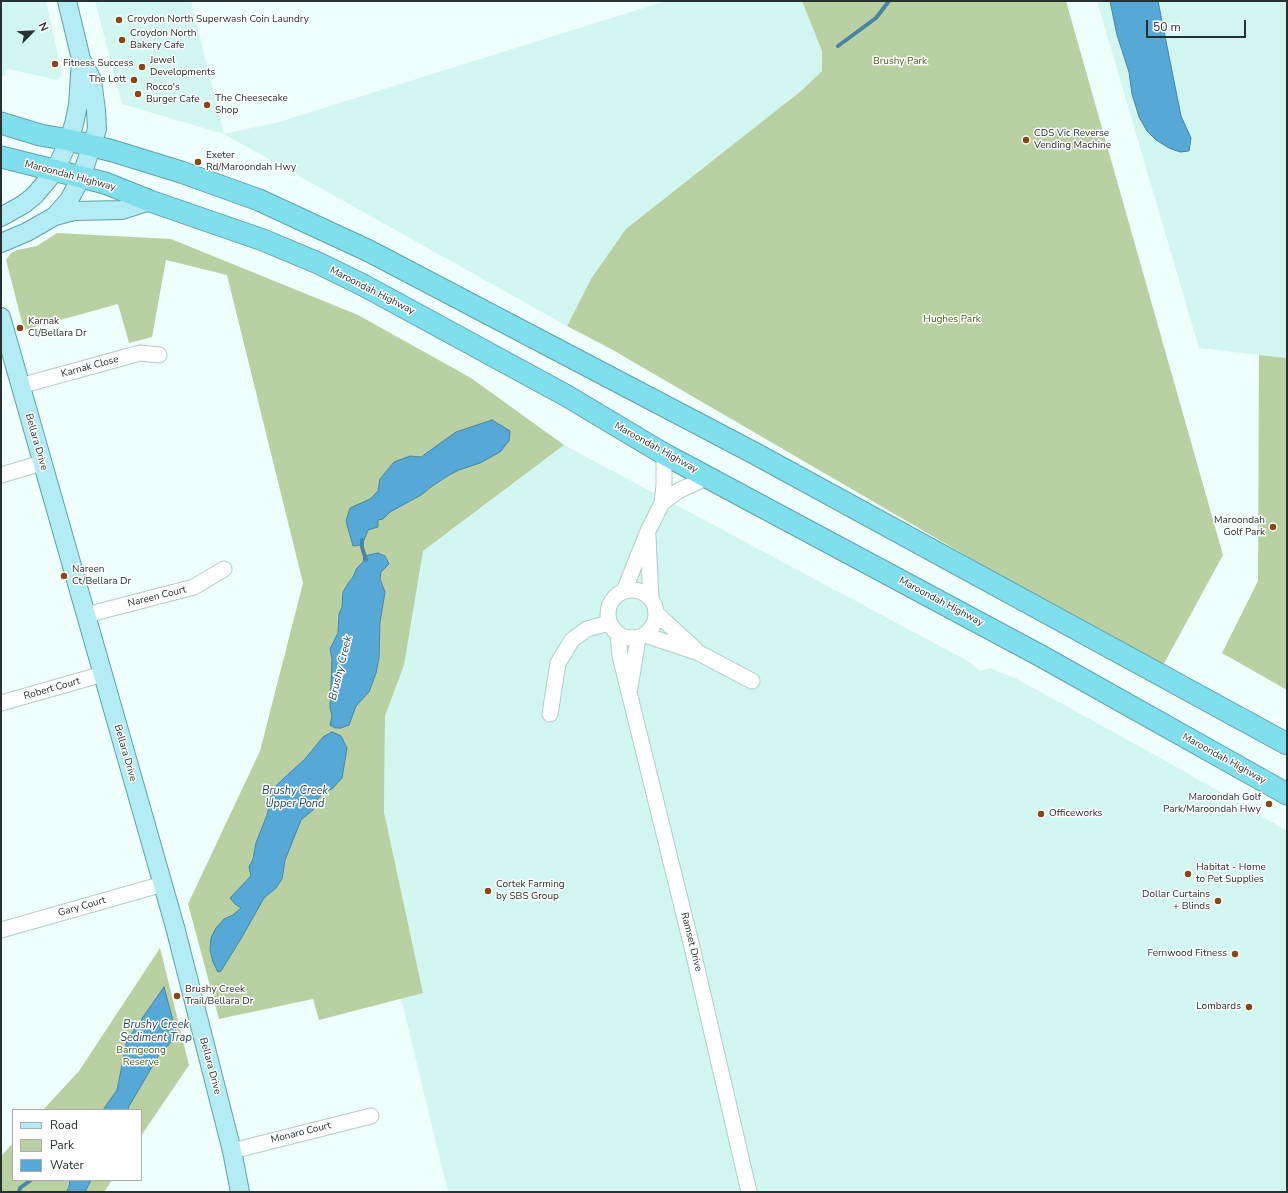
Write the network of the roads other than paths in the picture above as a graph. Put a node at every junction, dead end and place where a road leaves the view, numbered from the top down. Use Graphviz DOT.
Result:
graph roads {
  1 [pos="67,1"];
  2 [pos="82,60"];
  3 [pos="1,123"];
  4 [pos="69,140"];
  5 [pos="92,146"];
  6 [pos="1,157"];
  7 [pos="55,171"];
  8 [pos="82,178"];
  9 [pos="150,201"];
  10 [pos="55,216"];
  11 [pos="1,217"];
  12 [pos="1,243"];
  13 [pos="1,317"];
  14 [pos="160,355"];
  15 [pos="20,386"];
  16 [pos="664,454"];
  17 [pos="42,463"];
  18 [pos="1,474"];
  19 [pos="708,477"];
  20 [pos="662,503"];
  21 [pos="648,531"];
  22 [pos="224,569"];
  23 [pos="624,591"];
  24 [pos="653,606"];
  25 [pos="86,615"];
  26 [pos="614,629"];
  27 [pos="642,636"];
  28 [pos="699,653"];
  29 [pos="103,674"];
  30 [pos="752,681"];
  31 [pos="629,694"];
  32 [pos="1,704"];
  33 [pos="550,714"];
  34 [pos="1287,744"];
  35 [pos="1287,794"];
  36 [pos="163,884"];
  37 [pos="1,930"];
  38 [pos="371,1116"];
  39 [pos="232,1151"];
  40 [pos="240,1192"];
  41 [pos="749,1192"];
  1 -- 2 [label="main road"];
  2 -- 4 [label="main road"];
  2 -- 5 [label="main road"];
  3 -- 4 [label="highway"];
  4 -- 5 [label="highway"];
  4 -- 7 [label="main road"];
  5 -- 8 [label="main road"];
  5 -- 34 [label="highway"];
  6 -- 7 [label="highway, Maroondah Highway"];
  7 -- 8 [label="highway, Maroondah Highway"];
  7 -- 11 [label="main road"];
  8 -- 9 [label="highway, Maroondah Highway"];
  8 -- 10 [label="main road"];
  9 -- 10 [label="main road"];
  9 -- 16 [label="highway, Maroondah Highway"];
  10 -- 12 [label="main road"];
  13 -- 15 [label="main road, Bellara Drive"];
  14 -- 15 [label="street, Karnak Close"];
  15 -- 17 [label="main road, Bellara Drive"];
  16 -- 19 [label="highway, Maroondah Highway"];
  16 -- 20 [label="street"];
  17 -- 18 [label="street"];
  17 -- 25 [label="main road, Bellara Drive"];
  19 -- 20 [label="street"];
  19 -- 35 [label="highway, Maroondah Highway"];
  20 -- 21 [label="street"];
  21 -- 23 [label="street"];
  21 -- 24 [label="street"];
  22 -- 25 [label="street, Nareen Court"];
  23 -- 24 [label="street"];
  23 -- 26 [label="street"];
  24 -- 27 [label="street"];
  24 -- 28 [label="street"];
  25 -- 29 [label="main road, Bellara Drive"];
  26 -- 27 [label="street"];
  26 -- 31 [label="street, Ramset Drive"];
  26 -- 33 [label="street"];
  27 -- 28 [label="street"];
  27 -- 31 [label="street, Ramset Drive"];
  28 -- 30 [label="street"];
  29 -- 32 [label="street, Robert Court"];
  29 -- 36 [label="main road, Bellara Drive"];
  31 -- 41 [label="street, Ramset Drive"];
  36 -- 37 [label="street, Gary Court"];
  36 -- 39 [label="main road, Bellara Drive"];
  38 -- 39 [label="street, Monaro Court"];
  39 -- 40 [label="main road, Bellara Drive"];
}
